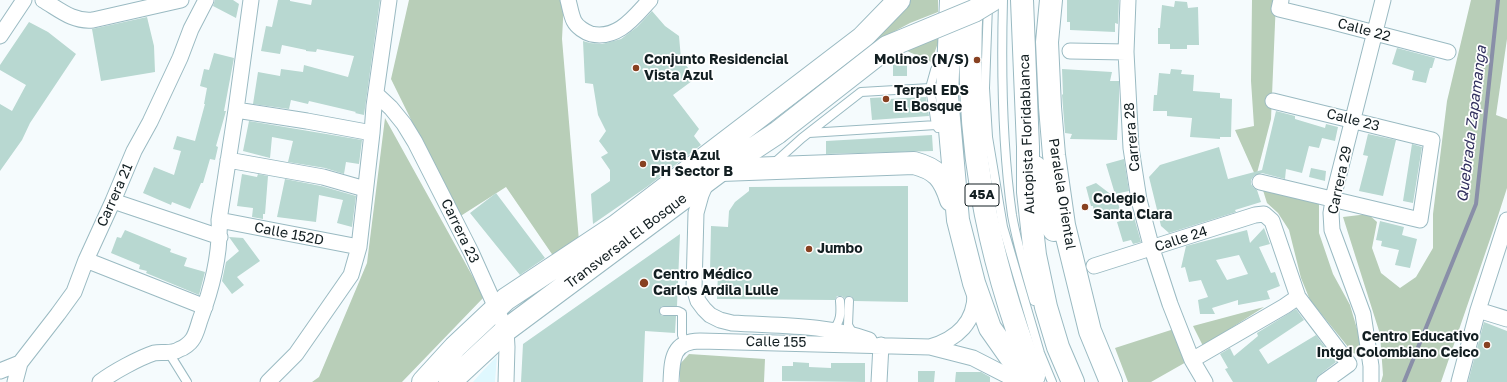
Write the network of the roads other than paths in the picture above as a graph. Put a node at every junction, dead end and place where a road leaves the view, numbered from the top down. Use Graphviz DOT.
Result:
graph roads {
  1 [pos="24,0"];
  2 [pos="43,0"];
  3 [pos="181,0"];
  4 [pos="206,0"];
  5 [pos="251,0"];
  6 [pos="389,0"];
  7 [pos="568,0"];
  8 [pos="650,0"];
  9 [pos="899,0"];
  10 [pos="951,0"];
  11 [pos="972,0"];
  12 [pos="988,0"];
  13 [pos="992,0"];
  14 [pos="1003,0"];
  15 [pos="1022,0"];
  16 [pos="1051,0"];
  17 [pos="1128,0"];
  18 [pos="1383,0"];
  19 [pos="1280,5"];
  20 [pos="1375,33"];
  21 [pos="0,36"];
  22 [pos="949,41"];
  23 [pos="1070,51"];
  24 [pos="1126,52"];
  25 [pos="1448,52"];
  26 [pos="930,88"];
  27 [pos="376,94"];
  28 [pos="1274,101"];
  29 [pos="236,110"];
  30 [pos="1354,120"];
  31 [pos="943,131"];
  32 [pos="372,133"];
  33 [pos="808,133"];
  34 [pos="1028,147"];
  35 [pos="228,160"];
  36 [pos="768,168"];
  37 [pos="714,175"];
  38 [pos="1260,182"];
  39 [pos="365,189"];
  40 [pos="1334,199"];
  41 [pos="113,201"];
  42 [pos="219,220"];
  43 [pos="958,220"];
  44 [pos="1507,221"];
  45 [pos="220,238"];
  46 [pos="359,247"];
  47 [pos="1152,249"];
  48 [pos="86,260"];
  49 [pos="1094,266"];
  50 [pos="974,283"];
  51 [pos="1298,297"];
  52 [pos="840,300"];
  53 [pos="849,301"];
  54 [pos="205,306"];
  55 [pos="1036,307"];
  56 [pos="495,308"];
  57 [pos="1478,310"];
  58 [pos="664,311"];
  59 [pos="1507,319"];
  60 [pos="506,330"];
  61 [pos="833,330"];
  62 [pos="1090,331"];
  63 [pos="853,334"];
  64 [pos="881,345"];
  65 [pos="930,346"];
  66 [pos="680,348"];
  67 [pos="169,353"];
  68 [pos="1192,360"];
  69 [pos="20,363"];
  70 [pos="0,371"];
  71 [pos="1066,376"];
  72 [pos="108,380"];
  73 [pos="1020,380"];
  74 [pos="15,382"];
  75 [pos="186,382"];
  76 [pos="268,382"];
  77 [pos="423,382"];
  78 [pos="450,382"];
  79 [pos="506,382"];
  80 [pos="671,382"];
  81 [pos="879,382"];
  82 [pos="1037,382"];
  83 [pos="1052,382"];
  84 [pos="1064,382"];
  85 [pos="1111,382"];
  86 [pos="1205,382"];
  87 [pos="1324,382"];
  88 [pos="1371,382"];
  89 [pos="1459,382"];
  1 -- 21 [label="street"];
  2 -- 3 [label="street"];
  4 -- 41 [label="street, Carrera 21"];
  5 -- 29 [label="street"];
  6 -- 27 [label="street"];
  7 -- 8 [label="street"];
  9 -- 56 [label="main road, Transversal El Bosque"];
  10 -- 22 [label="main road"];
  11 -- 82 [label="main road, 45A"];
  12 -- 83 [label="lane"];
  13 -- 37 [label="main road, Transversal El Bosque, bridge"];
  14 -- 55 [label="lane"];
  15 -- 34 [label="main road, Autopista Floridablanca"];
  16 -- 62 [label="main road, Paralela Oriental"];
  17 -- 24 [label="street, Carrera 28"];
  18 -- 20 [label="street, Carrera 29"];
  19 -- 20 [label="street, Calle 22"];
  20 -- 25 [label="street, Calle 22"];
  20 -- 30 [label="street, Carrera 29"];
  22 -- 26 [label="lane"];
  22 -- 31 [label="main road"];
  23 -- 24 [label="street"];
  24 -- 47 [label="street, Carrera 28"];
  26 -- 31 [label="lane"];
  26 -- 33 [label="lane"];
  27 -- 32 [label="street"];
  27 -- 56 [label="street, Carrera 23"];
  28 -- 30 [label="street, Calle 23"];
  29 -- 32 [label="street"];
  29 -- 35 [label="street"];
  30 -- 40 [label="street, Carrera 29"];
  30 -- 40 [label="street, Calle 23"];
  31 -- 33 [label="lane"];
  31 -- 43 [label="main road"];
  32 -- 39 [label="street"];
  33 -- 36 [label="lane"];
  34 -- 62 [label="main road"];
  34 -- 71 [label="main road, Autopista Floridablanca"];
  35 -- 39 [label="street"];
  35 -- 42 [label="street"];
  36 -- 37 [label="main road"];
  36 -- 43 [label="main road"];
  37 -- 60 [label="main road, Transversal El Bosque"];
  37 -- 61 [label="street, Calle 155"];
  38 -- 40 [label="street"];
  39 -- 46 [label="street"];
  40 -- 88 [label="street, Carrera 29"];
  41 -- 45 [label="street"];
  41 -- 48 [label="street, Carrera 21"];
  42 -- 45 [label="street"];
  42 -- 46 [label="street, Calle 152D"];
  43 -- 50 [label="main road"];
  44 -- 57 [label="street"];
  45 -- 54 [label="street"];
  46 -- 76 [label="street"];
  47 -- 49 [label="street, Calle 24"];
  47 -- 51 [label="street, Calle 24"];
  47 -- 68 [label="street, Carrera 28"];
  48 -- 54 [label="street"];
  48 -- 69 [label="street, Carrera 21"];
  50 -- 65 [label="street, Calle 155"];
  50 -- 73 [label="main road"];
  51 -- 68 [label="street"];
  51 -- 87 [label="street"];
  52 -- 61 [label="lane"];
  53 -- 63 [label="lane"];
  54 -- 67 [label="street"];
  56 -- 60 [label="street, Carrera 23"];
  56 -- 77 [label="main road, Transversal El Bosque"];
  57 -- 59 [label="street"];
  57 -- 89 [label="street"];
  58 -- 66 [label="lane"];
  60 -- 78 [label="main road, Transversal El Bosque"];
  60 -- 79 [label="street, Carrera 23"];
  61 -- 63 [label="street, Calle 155"];
  62 -- 85 [label="main road, Paralela Oriental"];
  63 -- 64 [label="street, Calle 155"];
  64 -- 65 [label="street, Calle 155"];
  64 -- 66 [label="street, Calle 155"];
  64 -- 81 [label="street"];
  65 -- 73 [label="street, Calle 155"];
  66 -- 80 [label="street"];
  67 -- 72 [label="street"];
  67 -- 75 [label="lane"];
  68 -- 86 [label="street, Carrera 28"];
  69 -- 70 [label="street"];
  69 -- 74 [label="street, Carrera 21"];
  71 -- 84 [label="lane"];
}
